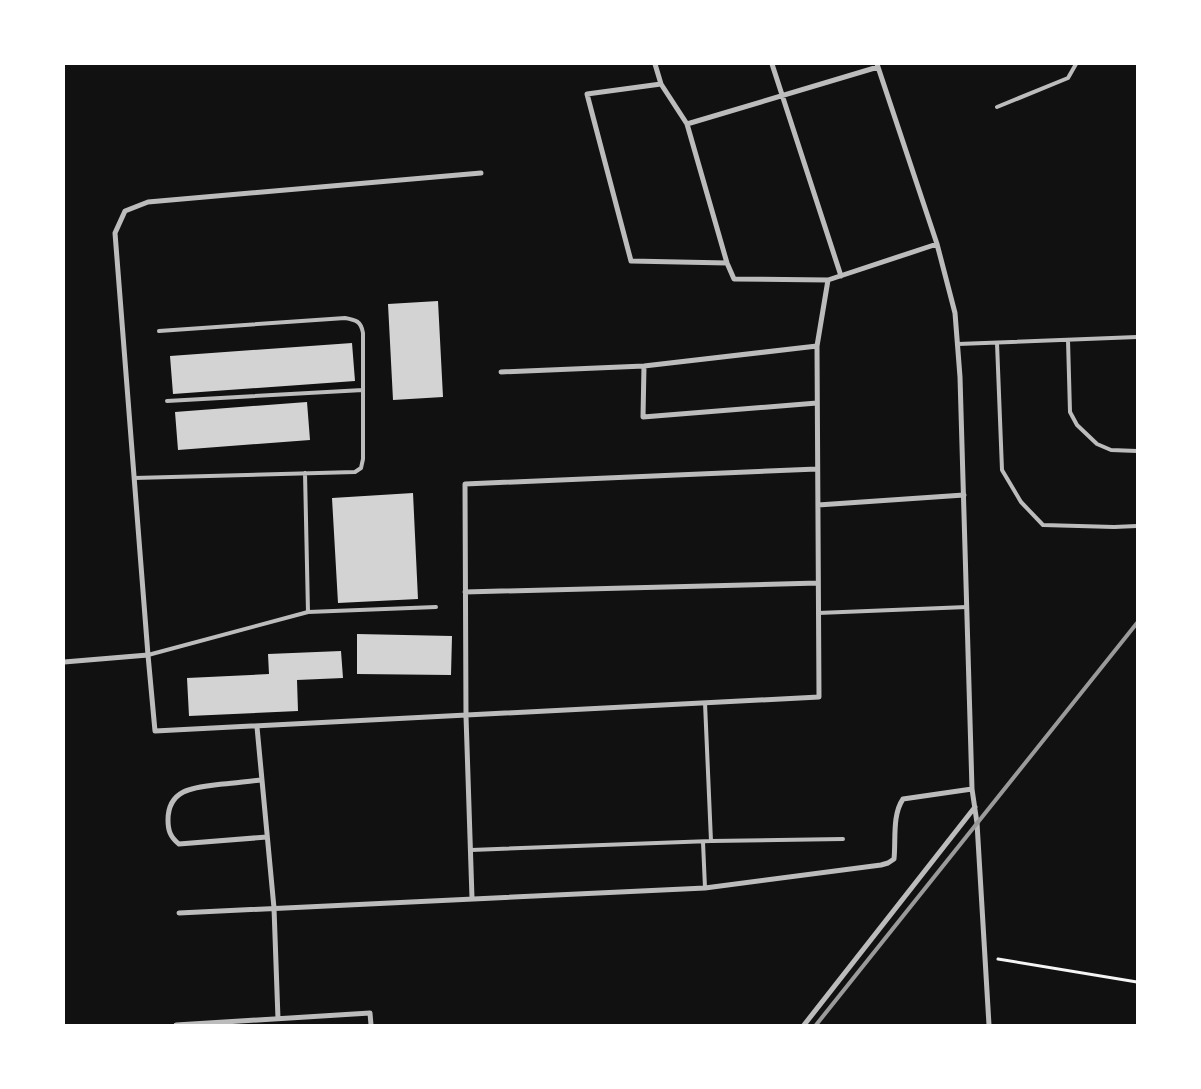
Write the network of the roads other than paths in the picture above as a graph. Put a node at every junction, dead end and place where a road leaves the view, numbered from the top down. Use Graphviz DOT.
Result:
graph roads {
  1 [pos="655,64"];
  2 [pos="772,64"];
  3 [pos="1076,64"];
  4 [pos="878,65"];
  5 [pos="661,84"];
  6 [pos="782,96"];
  7 [pos="997,108"];
  8 [pos="687,124"];
  9 [pos="481,172"];
  10 [pos="938,244"];
  11 [pos="727,262"];
  12 [pos="841,276"];
  13 [pos="828,280"];
  14 [pos="159,331"];
  15 [pos="1137,337"];
  16 [pos="1068,340"];
  17 [pos="998,343"];
  18 [pos="958,344"];
  19 [pos="817,346"];
  20 [pos="644,366"];
  21 [pos="501,372"];
  22 [pos="363,390"];
  23 [pos="167,401"];
  24 [pos="817,404"];
  25 [pos="1137,451"];
  26 [pos="817,469"];
  27 [pos="305,473"];
  28 [pos="134,478"];
  29 [pos="964,495"];
  30 [pos="818,505"];
  31 [pos="1137,526"];
  32 [pos="818,583"];
  33 [pos="465,592"];
  34 [pos="436,607"];
  35 [pos="967,607"];
  36 [pos="308,612"];
  37 [pos="818,613"];
  38 [pos="148,655"];
  39 [pos="64,662"];
  40 [pos="706,703"];
  41 [pos="466,716"];
  42 [pos="257,727"];
  43 [pos="262,780"];
  44 [pos="972,788"];
  45 [pos="975,807"];
  46 [pos="267,837"];
  47 [pos="843,839"];
  48 [pos="711,841"];
  49 [pos="703,842"];
  50 [pos="471,850"];
  51 [pos="705,888"];
  52 [pos="472,898"];
  53 [pos="274,908"];
  54 [pos="179,912"];
  55 [pos="278,1019"];
  56 [pos="176,1025"];
  57 [pos="370,1025"];
  58 [pos="804,1025"];
  59 [pos="989,1025"];
  1 -- 5 [label="street"];
  2 -- 6 [label="street"];
  3 -- 7 [label="lane"];
  4 -- 6 [label="street"];
  4 -- 10 [label="street"];
  5 -- 8 [label="street"];
  5 -- 11 [label="street"];
  6 -- 8 [label="street"];
  6 -- 12 [label="street"];
  8 -- 11 [label="street"];
  9 -- 28 [label="street"];
  10 -- 12 [label="street"];
  10 -- 18 [label="street"];
  11 -- 13 [label="street"];
  12 -- 13 [label="street"];
  13 -- 19 [label="street"];
  14 -- 22 [label="lane"];
  15 -- 16 [label="lane"];
  16 -- 17 [label="lane"];
  16 -- 25 [label="lane"];
  17 -- 18 [label="lane"];
  17 -- 31 [label="lane"];
  18 -- 29 [label="street"];
  19 -- 20 [label="street"];
  19 -- 24 [label="street"];
  20 -- 21 [label="street"];
  20 -- 24 [label="street"];
  22 -- 23 [label="lane"];
  22 -- 27 [label="lane"];
  24 -- 26 [label="street"];
  26 -- 30 [label="street"];
  26 -- 33 [label="street"];
  27 -- 28 [label="lane"];
  27 -- 36 [label="lane"];
  28 -- 38 [label="street"];
  29 -- 30 [label="street"];
  29 -- 35 [label="street"];
  30 -- 32 [label="street"];
  32 -- 33 [label="street"];
  32 -- 37 [label="street"];
  33 -- 41 [label="street"];
  34 -- 36 [label="lane"];
  35 -- 37 [label="lane"];
  35 -- 44 [label="street"];
  36 -- 38 [label="lane"];
  37 -- 40 [label="street"];
  38 -- 39 [label="street"];
  38 -- 42 [label="street"];
  40 -- 41 [label="street"];
  40 -- 48 [label="lane"];
  41 -- 42 [label="street"];
  41 -- 50 [label="street"];
  42 -- 43 [label="street"];
  43 -- 46 [label="street"];
  43 -- 46 [label="street"];
  44 -- 45 [label="street"];
  44 -- 51 [label="street"];
  45 -- 58 [label="street"];
  45 -- 59 [label="street"];
  46 -- 53 [label="street"];
  47 -- 48 [label="lane"];
  48 -- 49 [label="lane"];
  49 -- 50 [label="lane"];
  49 -- 51 [label="lane"];
  50 -- 52 [label="street"];
  51 -- 52 [label="street"];
  52 -- 53 [label="street"];
  53 -- 54 [label="street"];
  53 -- 55 [label="street"];
  55 -- 56 [label="street"];
  55 -- 57 [label="street"];
}
